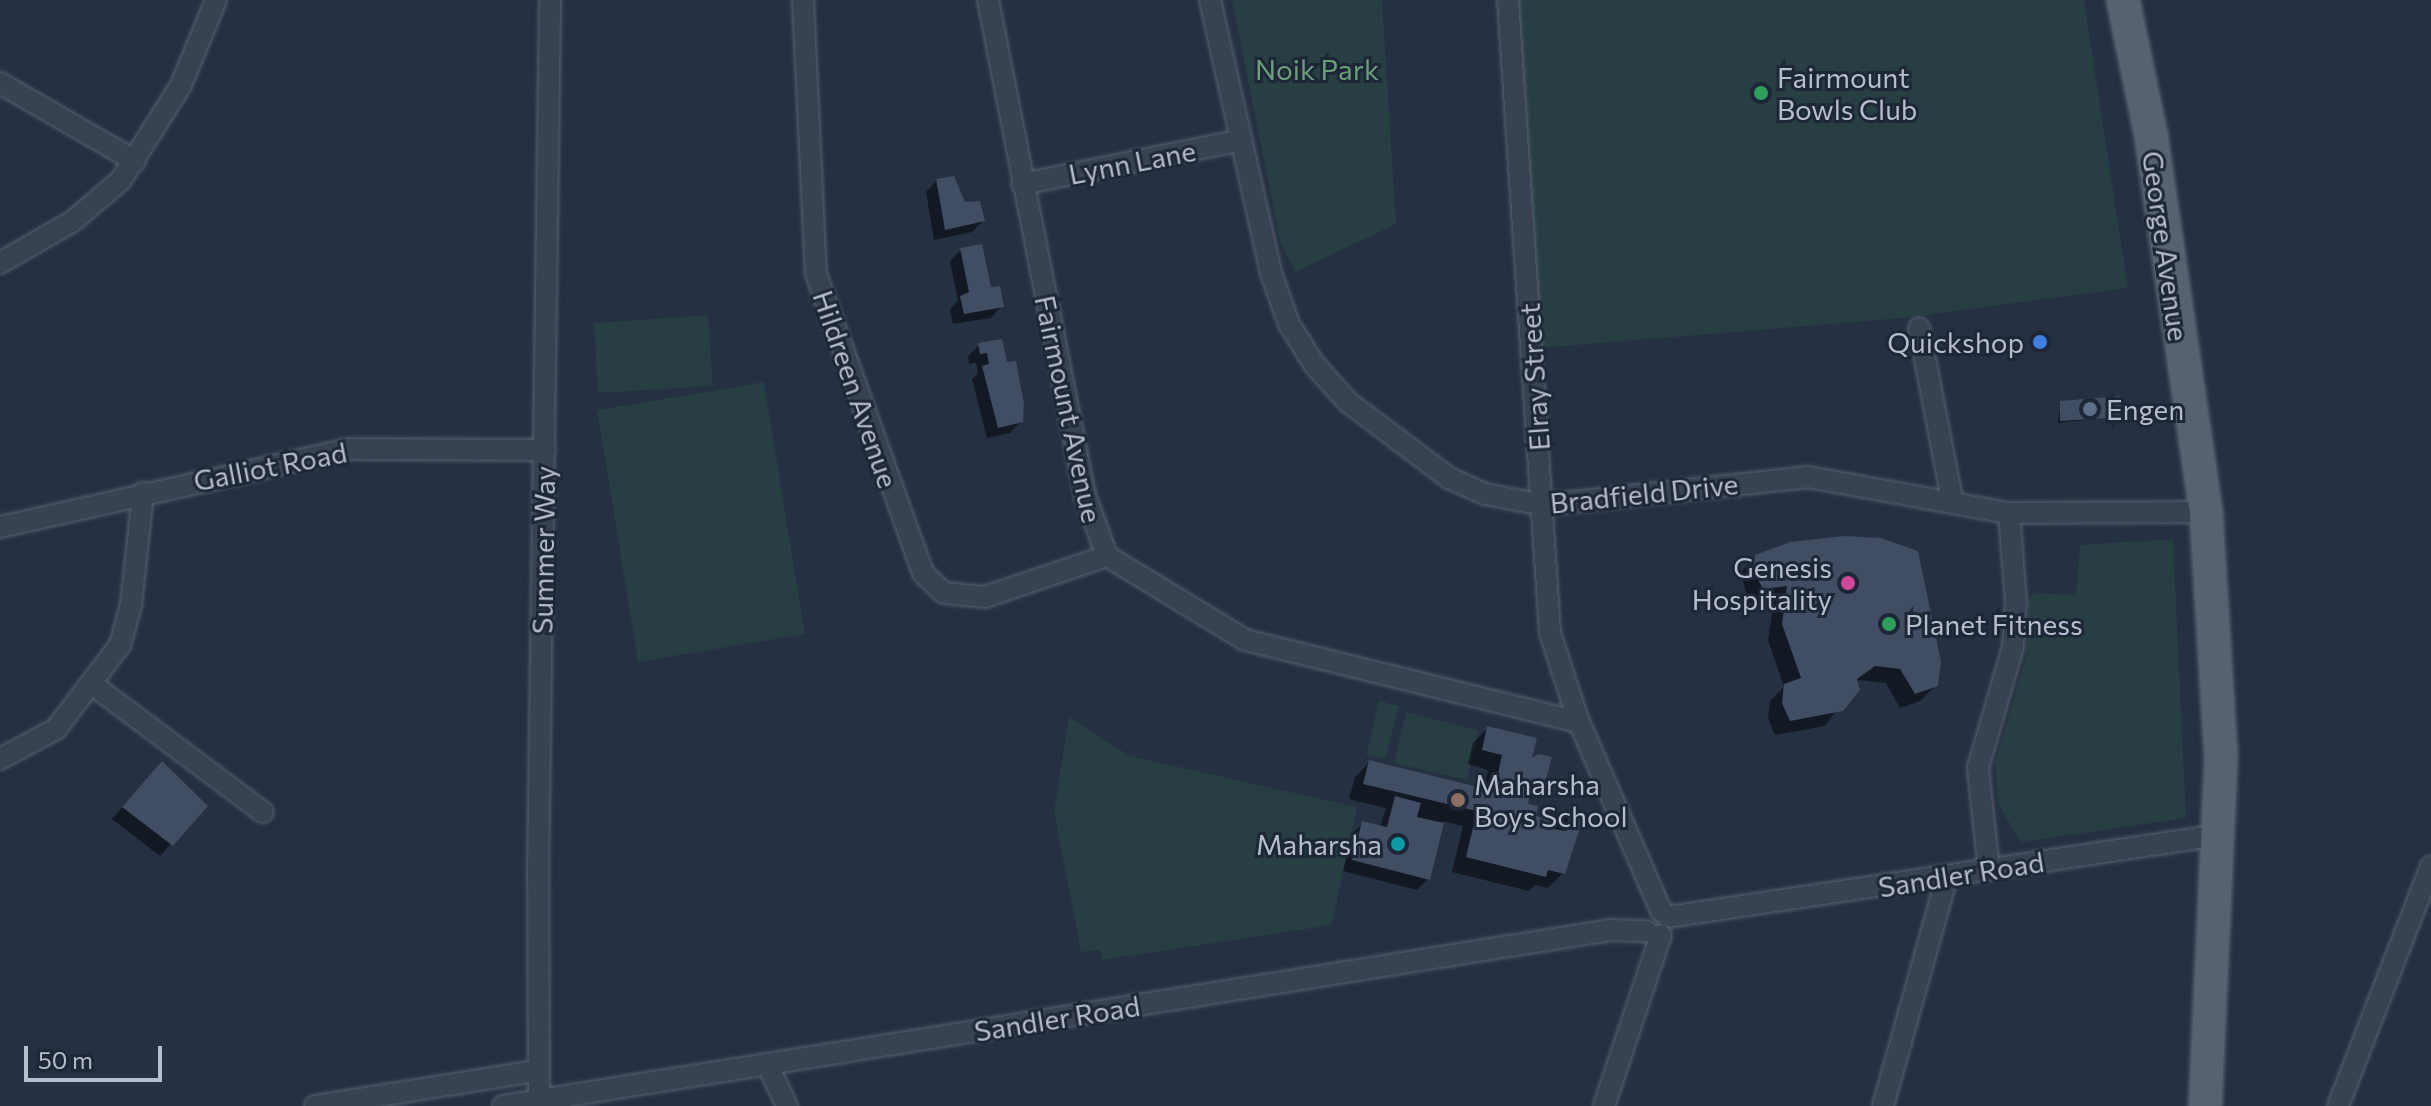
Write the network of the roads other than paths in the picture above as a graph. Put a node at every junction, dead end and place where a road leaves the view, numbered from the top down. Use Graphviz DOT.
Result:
graph roads {
  1 [pos="216,0"];
  2 [pos="550,0"];
  3 [pos="803,0"];
  4 [pos="988,0"];
  5 [pos="1210,0"];
  6 [pos="1508,0"];
  7 [pos="2123,0"];
  8 [pos="0,83"];
  9 [pos="1242,140"];
  10 [pos="135,161"];
  11 [pos="1022,184"];
  12 [pos="0,263"];
  13 [pos="1919,328"];
  14 [pos="545,450"];
  15 [pos="143,493"];
  16 [pos="1952,500"];
  17 [pos="1543,505"];
  18 [pos="2200,506"];
  19 [pos="2009,513"];
  20 [pos="0,527"];
  21 [pos="1107,556"];
  22 [pos="93,685"];
  23 [pos="1579,722"];
  24 [pos="0,759"];
  25 [pos="263,812"];
  26 [pos="2214,836"];
  27 [pos="2431,866"];
  28 [pos="1989,870"];
  29 [pos="1947,877"];
  30 [pos="1657,922"];
  31 [pos="767,1064"];
  32 [pos="536,1071"];
  33 [pos="539,1103"];
  34 [pos="315,1106"];
  35 [pos="503,1106"];
  36 [pos="787,1106"];
  37 [pos="1604,1106"];
  38 [pos="1883,1106"];
  39 [pos="2205,1106"];
  40 [pos="2338,1106"];
  1 -- 10 [label="street"];
  2 -- 14 [label="street, Summer Way"];
  3 -- 21 [label="street, Hildreen Avenue"];
  4 -- 11 [label="street, Fairmount Avenue"];
  5 -- 9 [label="street, Bradfield Drive"];
  6 -- 17 [label="street, Elray Street"];
  7 -- 18 [label="main road, George Avenue"];
  8 -- 10 [label="street"];
  9 -- 11 [label="street, Lynn Lane"];
  9 -- 17 [label="street, Bradfield Drive"];
  10 -- 12 [label="street"];
  11 -- 21 [label="street, Fairmount Avenue"];
  13 -- 16 [label="street"];
  14 -- 15 [label="street, Galliot Road"];
  14 -- 32 [label="street, Summer Way"];
  15 -- 20 [label="street, Galliot Road"];
  15 -- 22 [label="street"];
  16 -- 17 [label="street, Bradfield Drive"];
  16 -- 19 [label="street, Bradfield Drive"];
  17 -- 23 [label="street, Elray Street"];
  18 -- 19 [label="street, Bradfield Drive"];
  18 -- 26 [label="main road, George Avenue"];
  19 -- 28 [label="street"];
  21 -- 23 [label="street, Fairmount Avenue"];
  22 -- 24 [label="street"];
  22 -- 25 [label="street"];
  23 -- 30 [label="street, Elray Street"];
  26 -- 28 [label="street, Sandler Road"];
  26 -- 39 [label="main road, George Avenue"];
  27 -- 40 [label="street"];
  28 -- 29 [label="street, Sandler Road"];
  29 -- 30 [label="street, Sandler Road"];
  29 -- 38 [label="street"];
  30 -- 31 [label="street, Sandler Road"];
  30 -- 37 [label="street"];
  31 -- 33 [label="street, Sandler Road"];
  31 -- 36 [label="street"];
  32 -- 33 [label="street, Summer Way"];
  32 -- 34 [label="street"];
  33 -- 35 [label="street, Sandler Road"];
}
